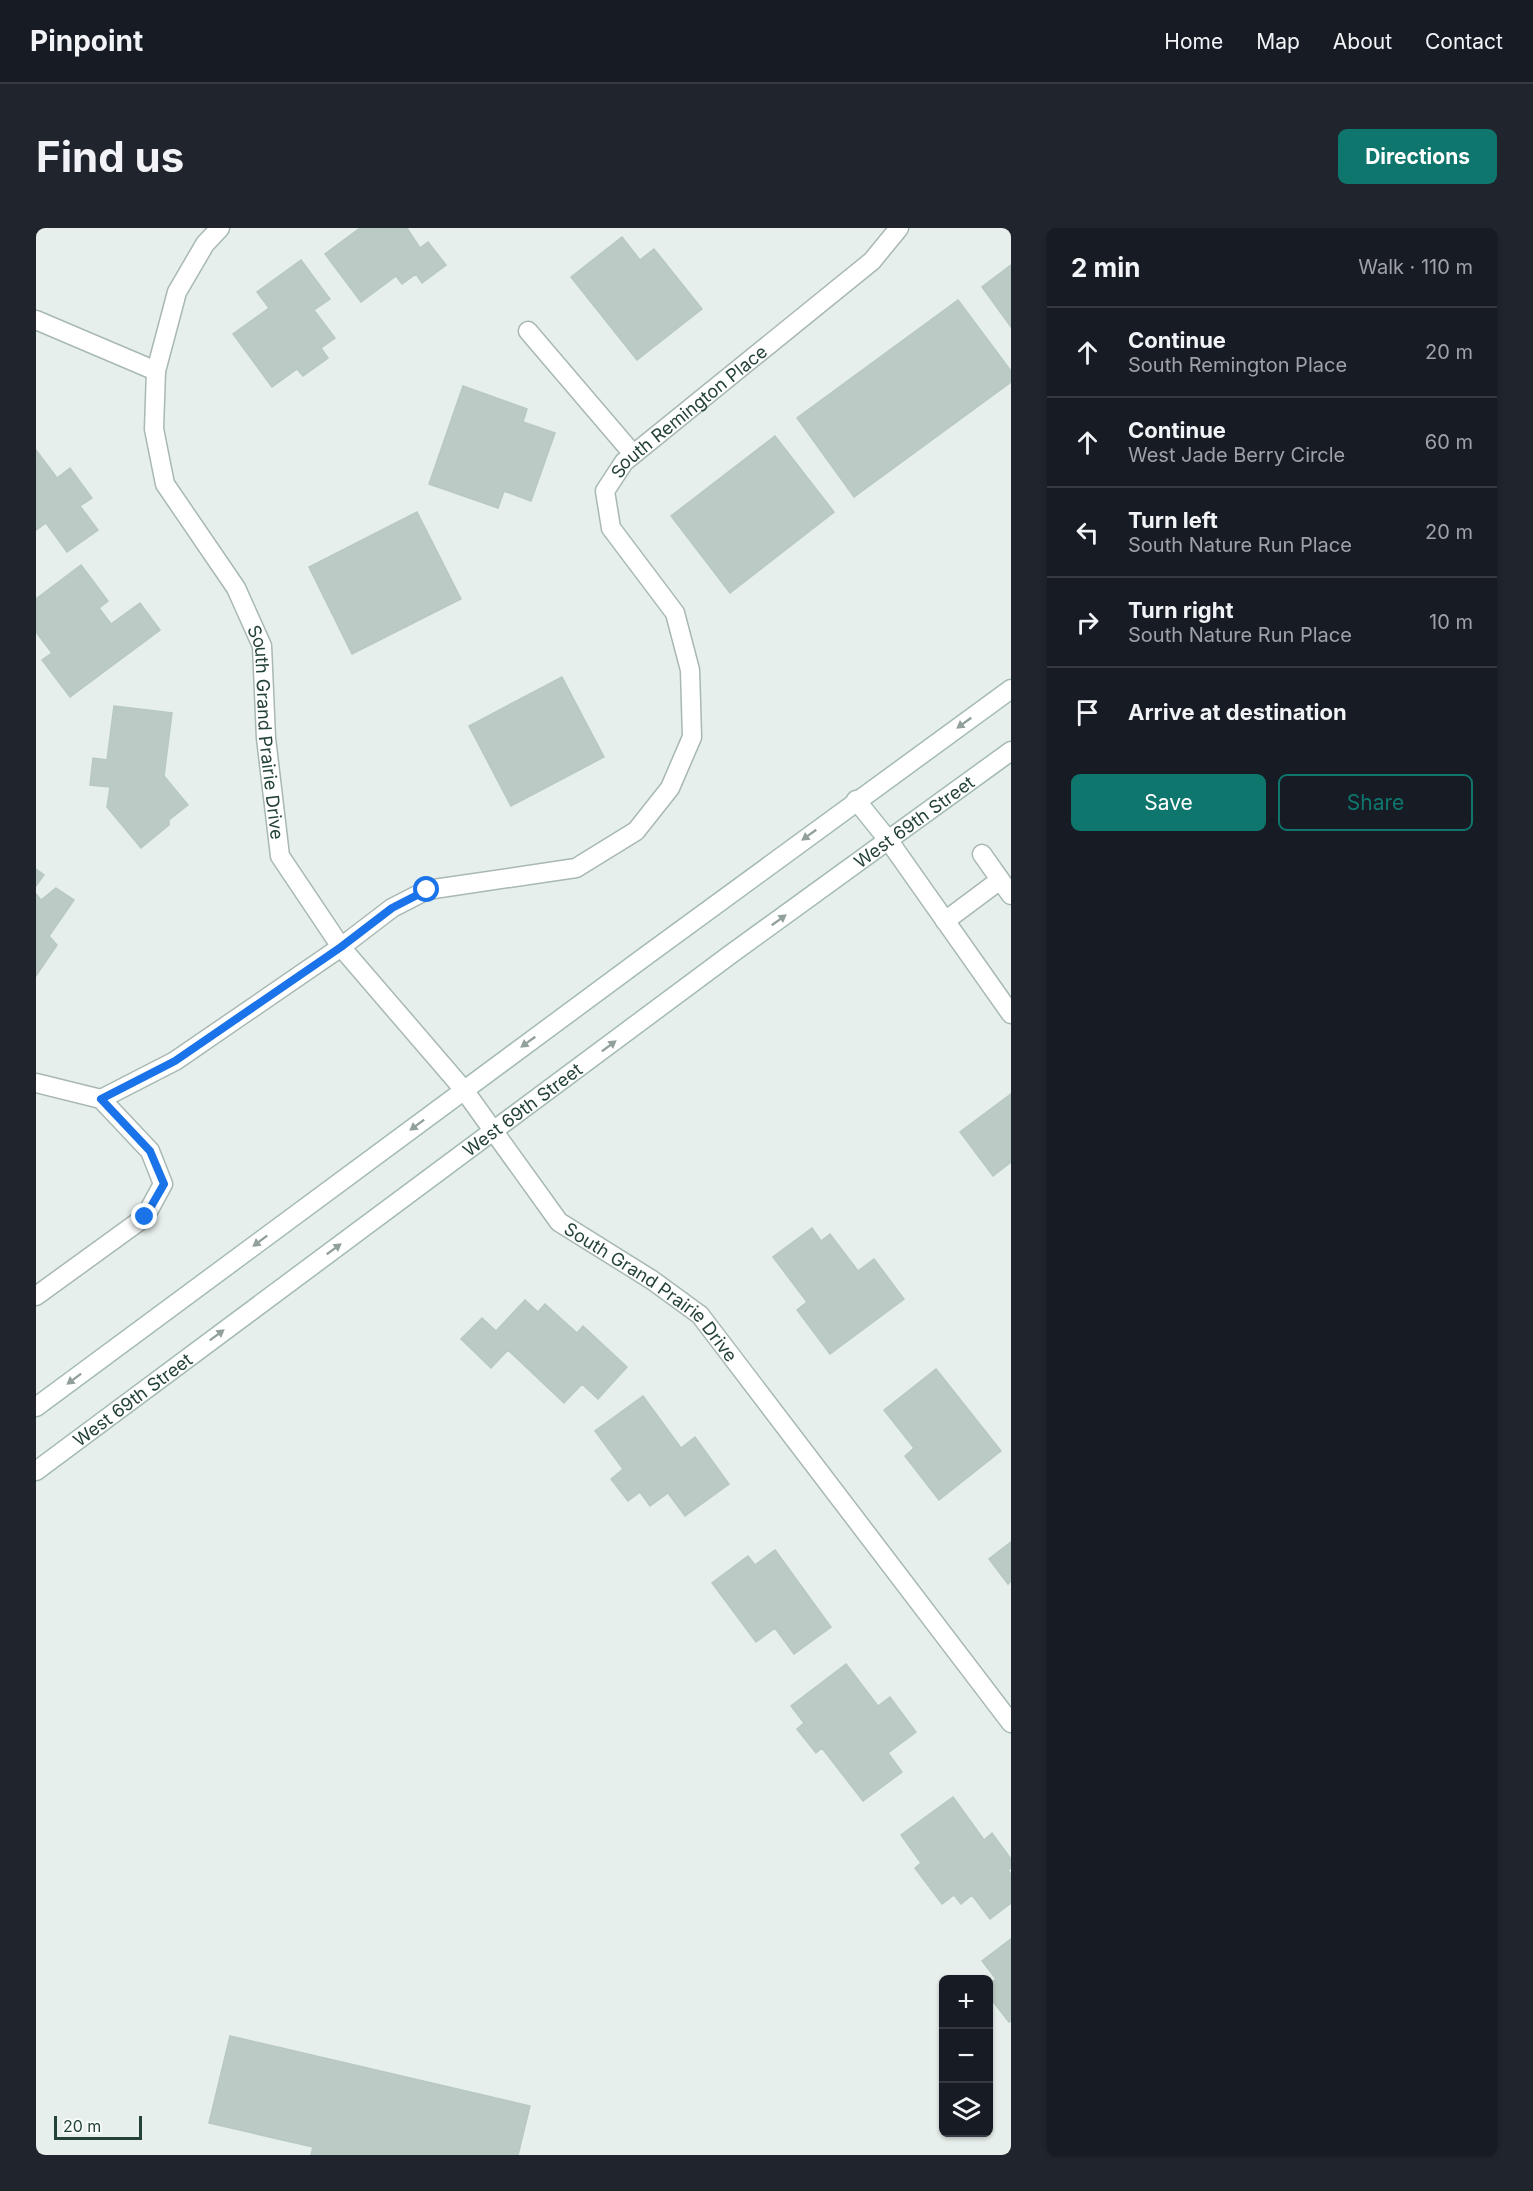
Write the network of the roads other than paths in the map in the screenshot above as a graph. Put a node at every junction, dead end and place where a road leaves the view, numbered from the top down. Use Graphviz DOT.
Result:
graph roads {
  1 [pos="220,228"];
  2 [pos="899,228"];
  3 [pos="36,321"];
  4 [pos="528,331"];
  5 [pos="156,371"];
  6 [pos="633,454"];
  7 [pos="1011,689"];
  8 [pos="1011,751"];
  9 [pos="856,800"];
  10 [pos="888,841"];
  11 [pos="982,854"];
  12 [pos="1000,880"];
  13 [pos="1011,895"];
  14 [pos="945,921"];
  15 [pos="341,947"];
  16 [pos="1011,1014"];
  17 [pos="36,1083"];
  18 [pos="464,1090"];
  19 [pos="101,1099"];
  20 [pos="495,1131"];
  21 [pos="36,1296"];
  22 [pos="36,1407"];
  23 [pos="36,1471"];
  24 [pos="1011,1723"];
  1 -- 5 [label="street, South Grand Prairie Drive"];
  2 -- 6 [label="street, South Remington Place"];
  3 -- 5 [label="street"];
  4 -- 6 [label="street"];
  5 -- 15 [label="street, South Grand Prairie Drive"];
  6 -- 15 [label="street, South Remington Place"];
  7 -- 9 [label="street, one-way"];
  8 -- 10 [label="street, West 69th Street"];
  9 -- 10 [label="street"];
  9 -- 18 [label="street, one-way"];
  10 -- 14 [label="street"];
  20 -- 10 [label="street, West 69th Street, one-way"];
  11 -- 12 [label="street"];
  12 -- 13 [label="street"];
  12 -- 14 [label="street"];
  14 -- 16 [label="street"];
  15 -- 18 [label="street, South Grand Prairie Drive"];
  15 -- 19 [label="street, South Remington Place"];
  17 -- 19 [label="street"];
  18 -- 20 [label="street, South Grand Prairie Drive"];
  18 -- 22 [label="street, one-way"];
  19 -- 21 [label="street"];
  23 -- 20 [label="street, West 69th Street, one-way"];
  20 -- 24 [label="street, South Grand Prairie Drive"];
}
